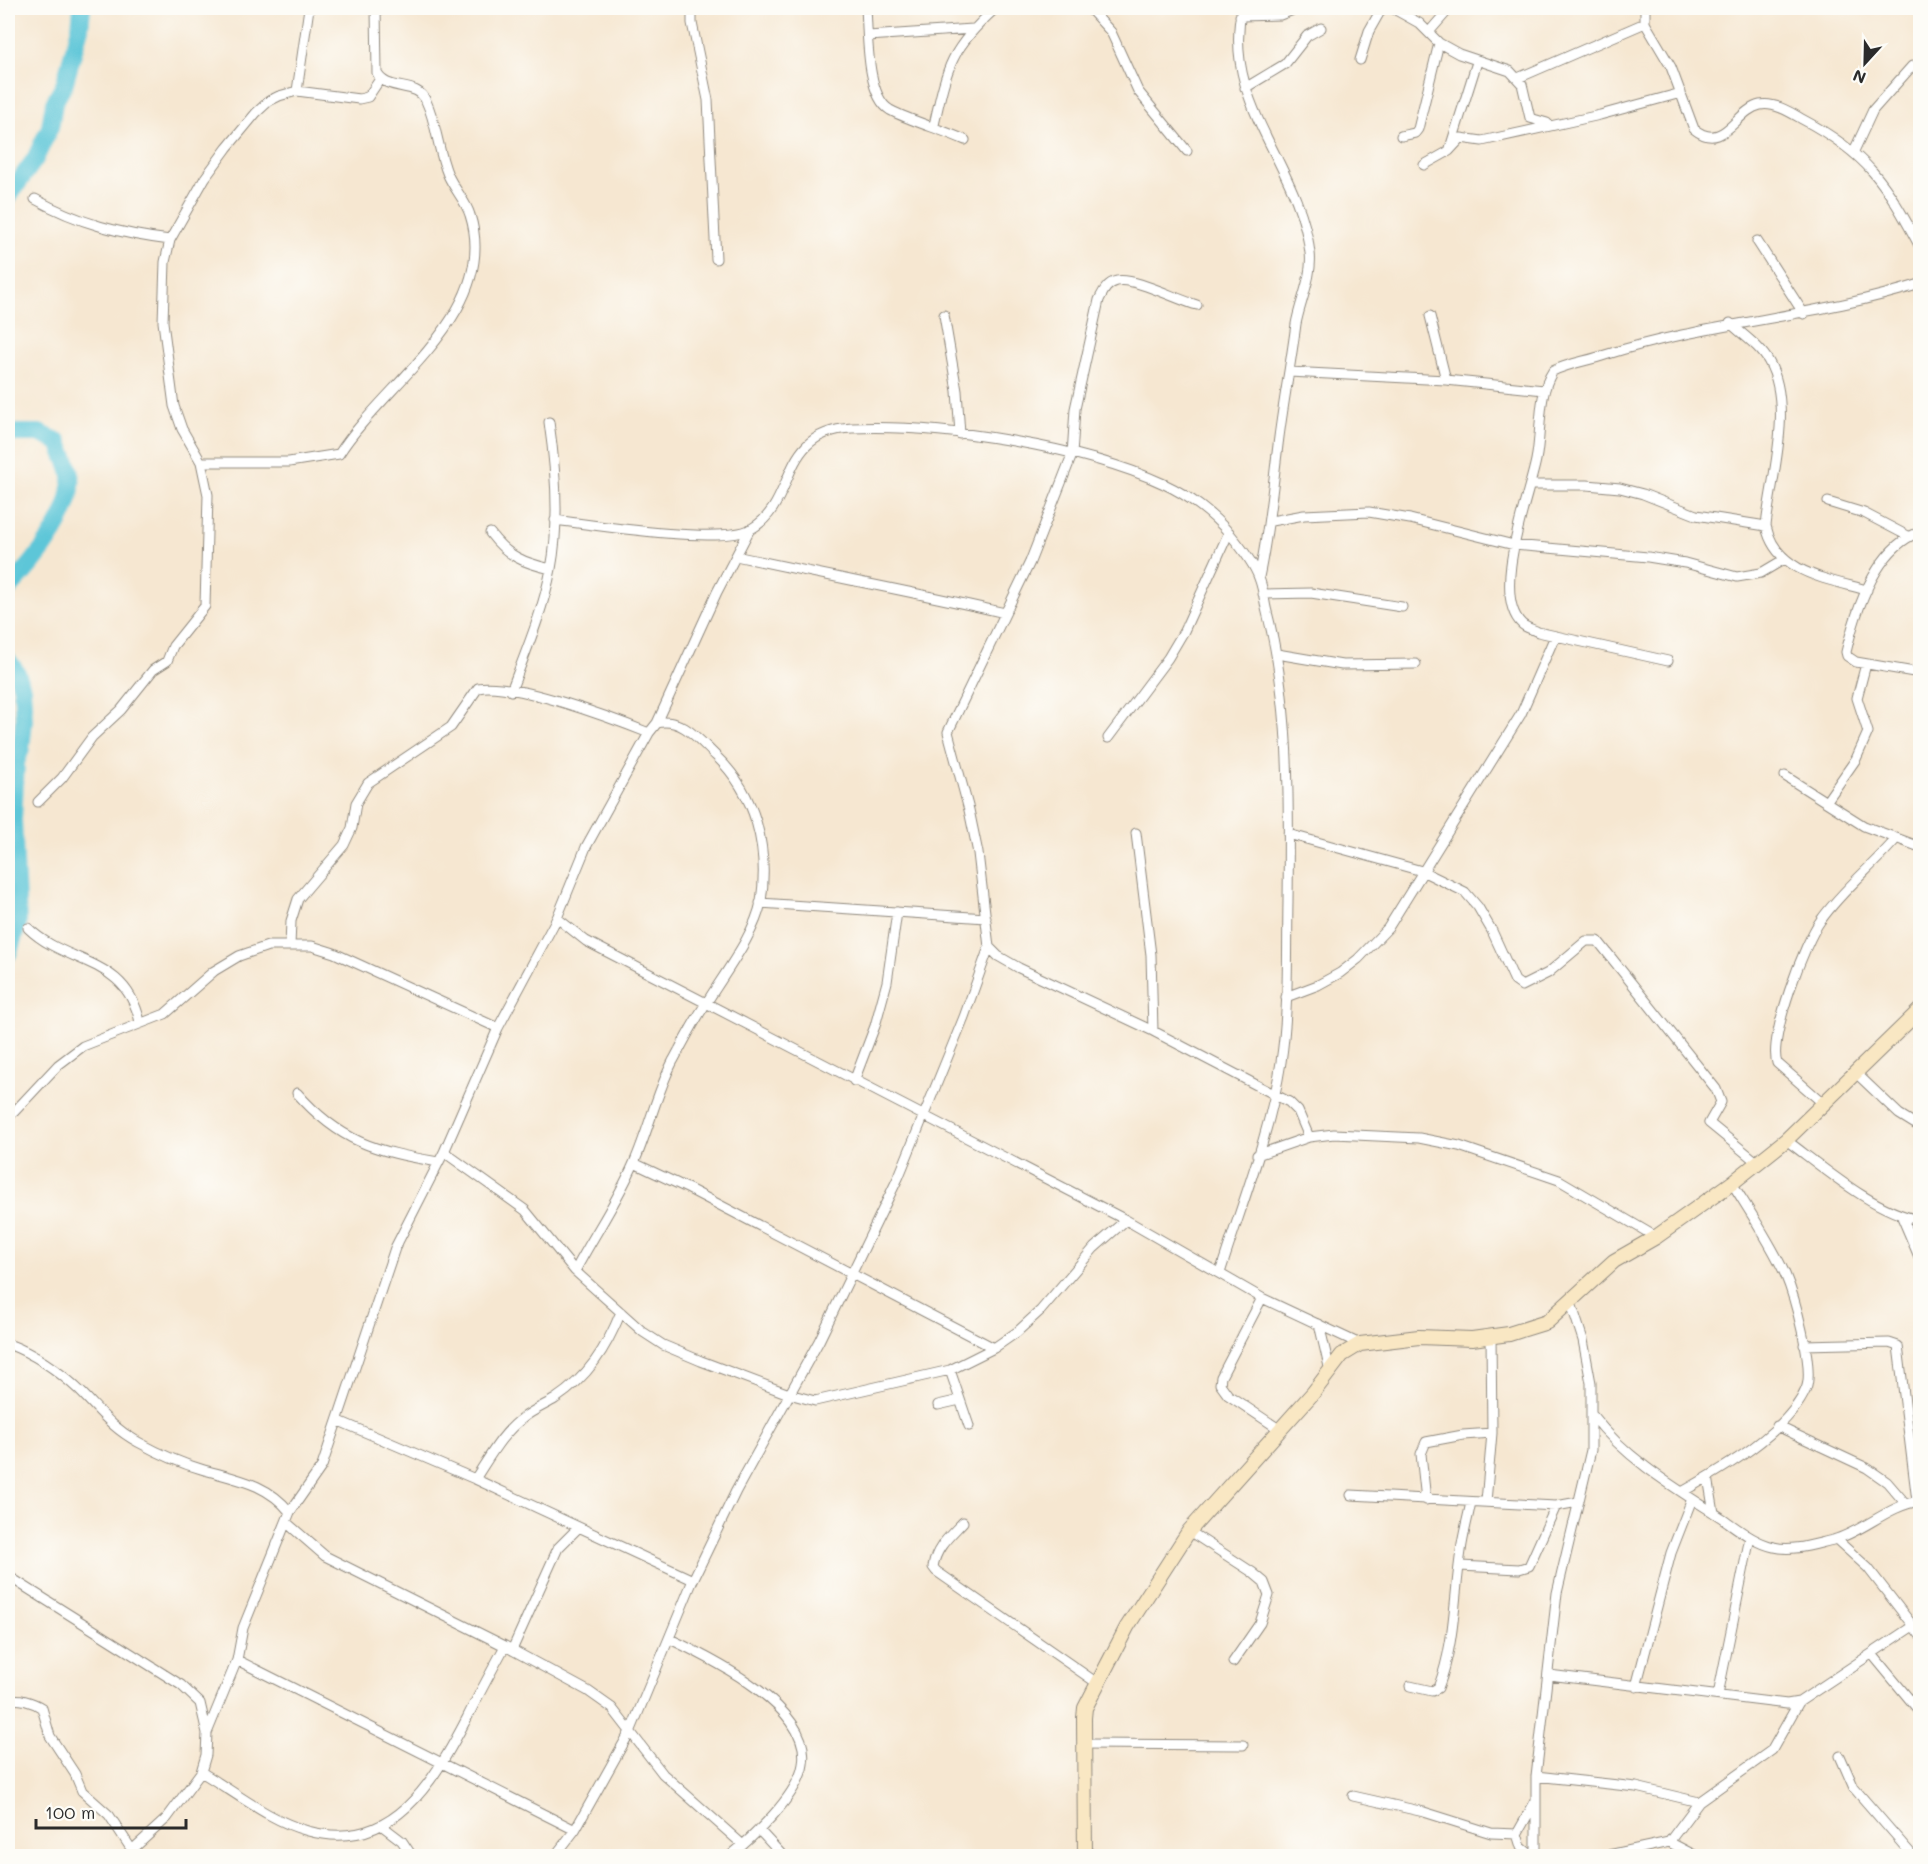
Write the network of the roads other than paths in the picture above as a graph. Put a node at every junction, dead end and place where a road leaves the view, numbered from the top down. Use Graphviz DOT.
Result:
graph roads {
  1 [pos="309,8"];
  2 [pos="376,8"];
  3 [pos="692,8"];
  4 [pos="866,8"];
  5 [pos="996,8"];
  6 [pos="1089,8"];
  7 [pos="1298,8"];
  8 [pos="1382,8"];
  9 [pos="1392,8"];
  10 [pos="1450,8"];
  11 [pos="1645,8"];
  12 [pos="1241,12"];
  13 [pos="1644,23"];
  14 [pos="1321,28"];
  15 [pos="973,29"];
  16 [pos="1429,32"];
  17 [pos="868,36"];
  18 [pos="1439,43"];
  19 [pos="1360,60"];
  20 [pos="1477,62"];
  21 [pos="1912,66"];
  22 [pos="1518,78"];
  23 [pos="380,79"];
  24 [pos="1245,88"];
  25 [pos="297,91"];
  26 [pos="1681,93"];
  27 [pos="1553,123"];
  28 [pos="934,126"];
  29 [pos="1401,136"];
  30 [pos="965,140"];
  31 [pos="1187,151"];
  32 [pos="1449,151"];
  33 [pos="1854,151"];
  34 [pos="1424,165"];
  35 [pos="35,199"];
  36 [pos="1917,231"];
  37 [pos="170,240"];
  38 [pos="1757,241"];
  39 [pos="1920,247"];
  40 [pos="716,259"];
  41 [pos="1920,284"];
  42 [pos="1197,305"];
  43 [pos="1803,314"];
  44 [pos="944,315"];
  45 [pos="1430,316"];
  46 [pos="1730,323"];
  47 [pos="1289,372"];
  48 [pos="1446,380"];
  49 [pos="1544,390"];
  50 [pos="549,422"];
  51 [pos="960,434"];
  52 [pos="1072,454"];
  53 [pos="201,462"];
  54 [pos="1530,485"];
  55 [pos="1828,502"];
  56 [pos="555,520"];
  57 [pos="1271,521"];
  58 [pos="1766,526"];
  59 [pos="750,529"];
  60 [pos="490,532"];
  61 [pos="1229,532"];
  62 [pos="1920,532"];
  63 [pos="1908,536"];
  64 [pos="1514,545"];
  65 [pos="736,556"];
  66 [pos="1783,560"];
  67 [pos="551,569"];
  68 [pos="1259,577"];
  69 [pos="1867,590"];
  70 [pos="1263,594"];
  71 [pos="1402,607"];
  72 [pos="1005,613"];
  73 [pos="1555,636"];
  74 [pos="1277,654"];
  75 [pos="1668,661"];
  76 [pos="1416,664"];
  77 [pos="1866,664"];
  78 [pos="1920,673"];
  79 [pos="512,691"];
  80 [pos="657,723"];
  81 [pos="649,733"];
  82 [pos="1108,738"];
  83 [pos="1785,776"];
  84 [pos="38,802"];
  85 [pos="1826,802"];
  86 [pos="1136,833"];
  87 [pos="1288,834"];
  88 [pos="1896,839"];
  89 [pos="1920,848"];
  90 [pos="1422,871"];
  91 [pos="760,903"];
  92 [pos="897,912"];
  93 [pos="556,918"];
  94 [pos="986,918"];
  95 [pos="28,928"];
  96 [pos="290,946"];
  97 [pos="989,946"];
  98 [pos="1286,997"];
  99 [pos="705,1004"];
  100 [pos="1920,1010"];
  101 [pos="140,1022"];
  102 [pos="498,1028"];
  103 [pos="1153,1031"];
  104 [pos="1856,1073"];
  105 [pos="854,1081"];
  106 [pos="297,1093"];
  107 [pos="1275,1094"];
  108 [pos="1824,1104"];
  109 [pos="8,1116"];
  110 [pos="924,1116"];
  111 [pos="1920,1127"];
  112 [pos="1309,1137"];
  113 [pos="1786,1140"];
  114 [pos="444,1152"];
  115 [pos="1257,1155"];
  116 [pos="438,1162"];
  117 [pos="634,1163"];
  118 [pos="1758,1163"];
  119 [pos="1732,1183"];
  120 [pos="1902,1217"];
  121 [pos="1126,1220"];
  122 [pos="1920,1220"];
  123 [pos="1656,1237"];
  124 [pos="1920,1259"];
  125 [pos="575,1271"];
  126 [pos="1220,1273"];
  127 [pos="851,1275"];
  128 [pos="1262,1298"];
  129 [pos="1571,1303"];
  130 [pos="621,1312"];
  131 [pos="1319,1324"];
  132 [pos="1491,1336"];
  133 [pos="8,1344"];
  134 [pos="1360,1344"];
  135 [pos="1804,1345"];
  136 [pos="994,1348"];
  137 [pos="950,1370"];
  138 [pos="1330,1371"];
  139 [pos="789,1394"];
  140 [pos="960,1400"];
  141 [pos="938,1406"];
  142 [pos="1593,1416"];
  143 [pos="339,1421"];
  144 [pos="969,1426"];
  145 [pos="1777,1426"];
  146 [pos="1279,1429"];
  147 [pos="1492,1433"];
  148 [pos="1708,1477"];
  149 [pos="475,1479"];
  150 [pos="1682,1492"];
  151 [pos="1352,1495"];
  152 [pos="1692,1499"];
  153 [pos="1426,1500"];
  154 [pos="1919,1501"];
  155 [pos="1472,1502"];
  156 [pos="1486,1502"];
  157 [pos="1578,1502"];
  158 [pos="1906,1504"];
  159 [pos="1556,1506"];
  160 [pos="290,1512"];
  161 [pos="1714,1513"];
  162 [pos="963,1522"];
  163 [pos="286,1523"];
  164 [pos="578,1528"];
  165 [pos="1189,1531"];
  166 [pos="1750,1537"];
  167 [pos="1836,1539"];
  168 [pos="1460,1566"];
  169 [pos="8,1576"];
  170 [pos="693,1580"];
  171 [pos="1913,1626"];
  172 [pos="1920,1635"];
  173 [pos="670,1639"];
  174 [pos="508,1648"];
  175 [pos="1872,1654"];
  176 [pos="237,1660"];
  177 [pos="1233,1662"];
  178 [pos="1549,1675"];
  179 [pos="1097,1683"];
  180 [pos="1410,1686"];
  181 [pos="1636,1687"];
  182 [pos="1718,1695"];
  183 [pos="8,1701"];
  184 [pos="1799,1702"];
  185 [pos="1920,1712"];
  186 [pos="631,1730"];
  187 [pos="207,1733"];
  188 [pos="1083,1744"];
  189 [pos="1244,1745"];
  190 [pos="1840,1756"];
  191 [pos="444,1762"];
  192 [pos="201,1772"];
  193 [pos="1536,1776"];
  194 [pos="1353,1796"];
  195 [pos="1535,1802"];
  196 [pos="1699,1802"];
  197 [pos="381,1825"];
  198 [pos="575,1830"];
  199 [pos="759,1830"];
  200 [pos="1517,1834"];
  201 [pos="1669,1842"];
  202 [pos="743,1845"];
  203 [pos="132,1853"];
  204 [pos="411,1857"];
  205 [pos="555,1857"];
  206 [pos="730,1857"];
  207 [pos="783,1857"];
  208 [pos="1085,1857"];
  209 [pos="1532,1857"];
  210 [pos="1536,1857"];
  211 [pos="1604,1857"];
  212 [pos="1696,1857"];
  213 [pos="1913,1857"];
  1 -- 25 [label="street"];
  2 -- 23 [label="street"];
  3 -- 40 [label="street"];
  4 -- 17 [label="street"];
  5 -- 15 [label="street"];
  6 -- 31 [label="street"];
  7 -- 12 [label="street"];
  8 -- 19 [label="street"];
  9 -- 16 [label="street"];
  10 -- 16 [label="street"];
  11 -- 13 [label="street"];
  12 -- 24 [label="street"];
  13 -- 22 [label="street"];
  13 -- 26 [label="street"];
  14 -- 24 [label="street"];
  15 -- 17 [label="street"];
  15 -- 28 [label="street"];
  16 -- 18 [label="street"];
  17 -- 28 [label="street"];
  18 -- 20 [label="street"];
  18 -- 29 [label="street"];
  20 -- 22 [label="street"];
  20 -- 32 [label="street"];
  21 -- 33 [label="street"];
  22 -- 27 [label="street"];
  23 -- 25 [label="street"];
  23 -- 53 [label="street"];
  24 -- 47 [label="street"];
  25 -- 37 [label="street"];
  26 -- 27 [label="street"];
  26 -- 33 [label="street"];
  27 -- 32 [label="street"];
  28 -- 30 [label="street"];
  32 -- 34 [label="street"];
  33 -- 36 [label="street"];
  35 -- 37 [label="street"];
  36 -- 39 [label="street"];
  37 -- 53 [label="street"];
  38 -- 43 [label="street"];
  41 -- 43 [label="street"];
  42 -- 52 [label="street"];
  43 -- 46 [label="street"];
  44 -- 51 [label="street"];
  45 -- 48 [label="street"];
  46 -- 49 [label="street"];
  46 -- 58 [label="street"];
  47 -- 48 [label="street"];
  47 -- 57 [label="street"];
  48 -- 49 [label="street"];
  49 -- 54 [label="street"];
  50 -- 56 [label="street"];
  51 -- 52 [label="street"];
  51 -- 59 [label="street"];
  52 -- 61 [label="street"];
  52 -- 72 [label="street"];
  53 -- 84 [label="street"];
  54 -- 58 [label="street"];
  54 -- 64 [label="street"];
  55 -- 63 [label="street"];
  56 -- 59 [label="street"];
  56 -- 67 [label="street"];
  57 -- 64 [label="street"];
  57 -- 68 [label="street"];
  58 -- 66 [label="street"];
  59 -- 65 [label="street"];
  60 -- 67 [label="street"];
  61 -- 68 [label="street"];
  61 -- 82 [label="street"];
  62 -- 63 [label="street"];
  63 -- 69 [label="street"];
  64 -- 66 [label="street"];
  64 -- 73 [label="street"];
  65 -- 72 [label="street"];
  65 -- 80 [label="street"];
  66 -- 69 [label="street"];
  67 -- 79 [label="street"];
  68 -- 70 [label="street"];
  69 -- 77 [label="street"];
  70 -- 71 [label="street"];
  70 -- 74 [label="street"];
  72 -- 94 [label="street"];
  73 -- 75 [label="street"];
  73 -- 90 [label="street"];
  74 -- 76 [label="street"];
  74 -- 87 [label="street"];
  77 -- 78 [label="street"];
  77 -- 85 [label="street"];
  79 -- 81 [label="street"];
  79 -- 96 [label="street"];
  80 -- 81 [label="street"];
  80 -- 91 [label="street"];
  81 -- 93 [label="street"];
  83 -- 85 [label="street"];
  85 -- 88 [label="street"];
  86 -- 103 [label="street"];
  87 -- 90 [label="street"];
  87 -- 98 [label="street"];
  88 -- 89 [label="street"];
  88 -- 108 [label="street"];
  90 -- 98 [label="street"];
  90 -- 118 [label="street"];
  91 -- 92 [label="street"];
  91 -- 99 [label="street"];
  92 -- 94 [label="street"];
  92 -- 105 [label="street"];
  93 -- 99 [label="street"];
  93 -- 102 [label="street"];
  94 -- 97 [label="street"];
  95 -- 101 [label="street"];
  96 -- 101 [label="street"];
  96 -- 102 [label="street"];
  97 -- 103 [label="street"];
  97 -- 110 [label="street"];
  98 -- 107 [label="street"];
  99 -- 105 [label="street"];
  99 -- 117 [label="street"];
  100 -- 104 [label="street"];
  101 -- 109 [label="street"];
  102 -- 114 [label="street"];
  103 -- 107 [label="street"];
  104 -- 108 [label="street"];
  104 -- 111 [label="street"];
  105 -- 110 [label="street"];
  106 -- 116 [label="street"];
  107 -- 112 [label="street"];
  107 -- 115 [label="street"];
  108 -- 113 [label="street"];
  110 -- 121 [label="street"];
  110 -- 127 [label="street"];
  112 -- 115 [label="street"];
  112 -- 123 [label="street"];
  113 -- 118 [label="street"];
  113 -- 120 [label="street"];
  114 -- 116 [label="street"];
  114 -- 125 [label="street"];
  115 -- 126 [label="street"];
  116 -- 143 [label="street"];
  117 -- 125 [label="street"];
  117 -- 127 [label="street"];
  118 -- 119 [label="street"];
  119 -- 123 [label="street"];
  119 -- 135 [label="street"];
  120 -- 122 [label="street"];
  120 -- 124 [label="street"];
  121 -- 126 [label="street"];
  121 -- 136 [label="street"];
  123 -- 129 [label="street"];
  125 -- 130 [label="street"];
  126 -- 128 [label="street"];
  127 -- 136 [label="street"];
  127 -- 139 [label="street"];
  128 -- 131 [label="street"];
  128 -- 146 [label="street"];
  129 -- 132 [label="street"];
  129 -- 142 [label="street"];
  130 -- 139 [label="street"];
  130 -- 149 [label="street"];
  131 -- 134 [label="street"];
  131 -- 138 [label="street"];
  132 -- 134 [label="street"];
  132 -- 147 [label="street"];
  133 -- 160 [label="street"];
  134 -- 138 [label="street"];
  135 -- 145 [label="street"];
  135 -- 154 [label="street"];
  136 -- 137 [label="street"];
  137 -- 139 [label="street"];
  137 -- 140 [label="street"];
  138 -- 146 [label="street"];
  139 -- 170 [label="street"];
  140 -- 141 [label="street"];
  140 -- 144 [label="street"];
  142 -- 150 [label="street"];
  142 -- 157 [label="street"];
  143 -- 149 [label="street"];
  143 -- 160 [label="street"];
  145 -- 148 [label="street"];
  145 -- 158 [label="street"];
  146 -- 165 [label="street"];
  147 -- 153 [label="street"];
  147 -- 156 [label="street"];
  148 -- 150 [label="street"];
  148 -- 161 [label="street"];
  149 -- 164 [label="street"];
  150 -- 152 [label="street"];
  151 -- 153 [label="street"];
  152 -- 161 [label="street"];
  152 -- 181 [label="street"];
  153 -- 155 [label="street"];
  154 -- 158 [label="street"];
  155 -- 156 [label="street"];
  155 -- 168 [label="street"];
  156 -- 159 [label="street"];
  157 -- 159 [label="street"];
  157 -- 178 [label="street"];
  158 -- 167 [label="street"];
  159 -- 168 [label="street"];
  160 -- 163 [label="street"];
  161 -- 166 [label="street"];
  162 -- 179 [label="street"];
  163 -- 174 [label="street"];
  163 -- 176 [label="street"];
  164 -- 170 [label="street"];
  164 -- 174 [label="street"];
  165 -- 177 [label="street"];
  165 -- 179 [label="street"];
  166 -- 167 [label="street"];
  166 -- 182 [label="street"];
  167 -- 171 [label="street"];
  168 -- 180 [label="street"];
  169 -- 187 [label="street"];
  170 -- 173 [label="street"];
  171 -- 172 [label="street"];
  171 -- 175 [label="street"];
  173 -- 186 [label="street"];
  173 -- 199 [label="street"];
  174 -- 186 [label="street"];
  174 -- 191 [label="street"];
  175 -- 184 [label="street"];
  175 -- 185 [label="street"];
  176 -- 187 [label="street"];
  176 -- 191 [label="street"];
  178 -- 181 [label="street"];
  178 -- 193 [label="street"];
  179 -- 188 [label="street"];
  181 -- 182 [label="street"];
  182 -- 184 [label="street"];
  183 -- 203 [label="street"];
  184 -- 196 [label="street"];
  186 -- 198 [label="street"];
  186 -- 202 [label="street"];
  187 -- 192 [label="street"];
  188 -- 189 [label="street"];
  188 -- 208 [label="street"];
  190 -- 213 [label="street"];
  191 -- 197 [label="street"];
  191 -- 198 [label="street"];
  192 -- 197 [label="street"];
  192 -- 203 [label="street"];
  193 -- 195 [label="street"];
  193 -- 196 [label="street"];
  194 -- 200 [label="street"];
  195 -- 200 [label="street"];
  195 -- 210 [label="street"];
  196 -- 201 [label="street"];
  197 -- 204 [label="street"];
  198 -- 205 [label="street"];
  199 -- 202 [label="street"];
  199 -- 207 [label="street"];
  200 -- 209 [label="street"];
  201 -- 211 [label="street"];
  201 -- 212 [label="street"];
  202 -- 206 [label="street"];
}
